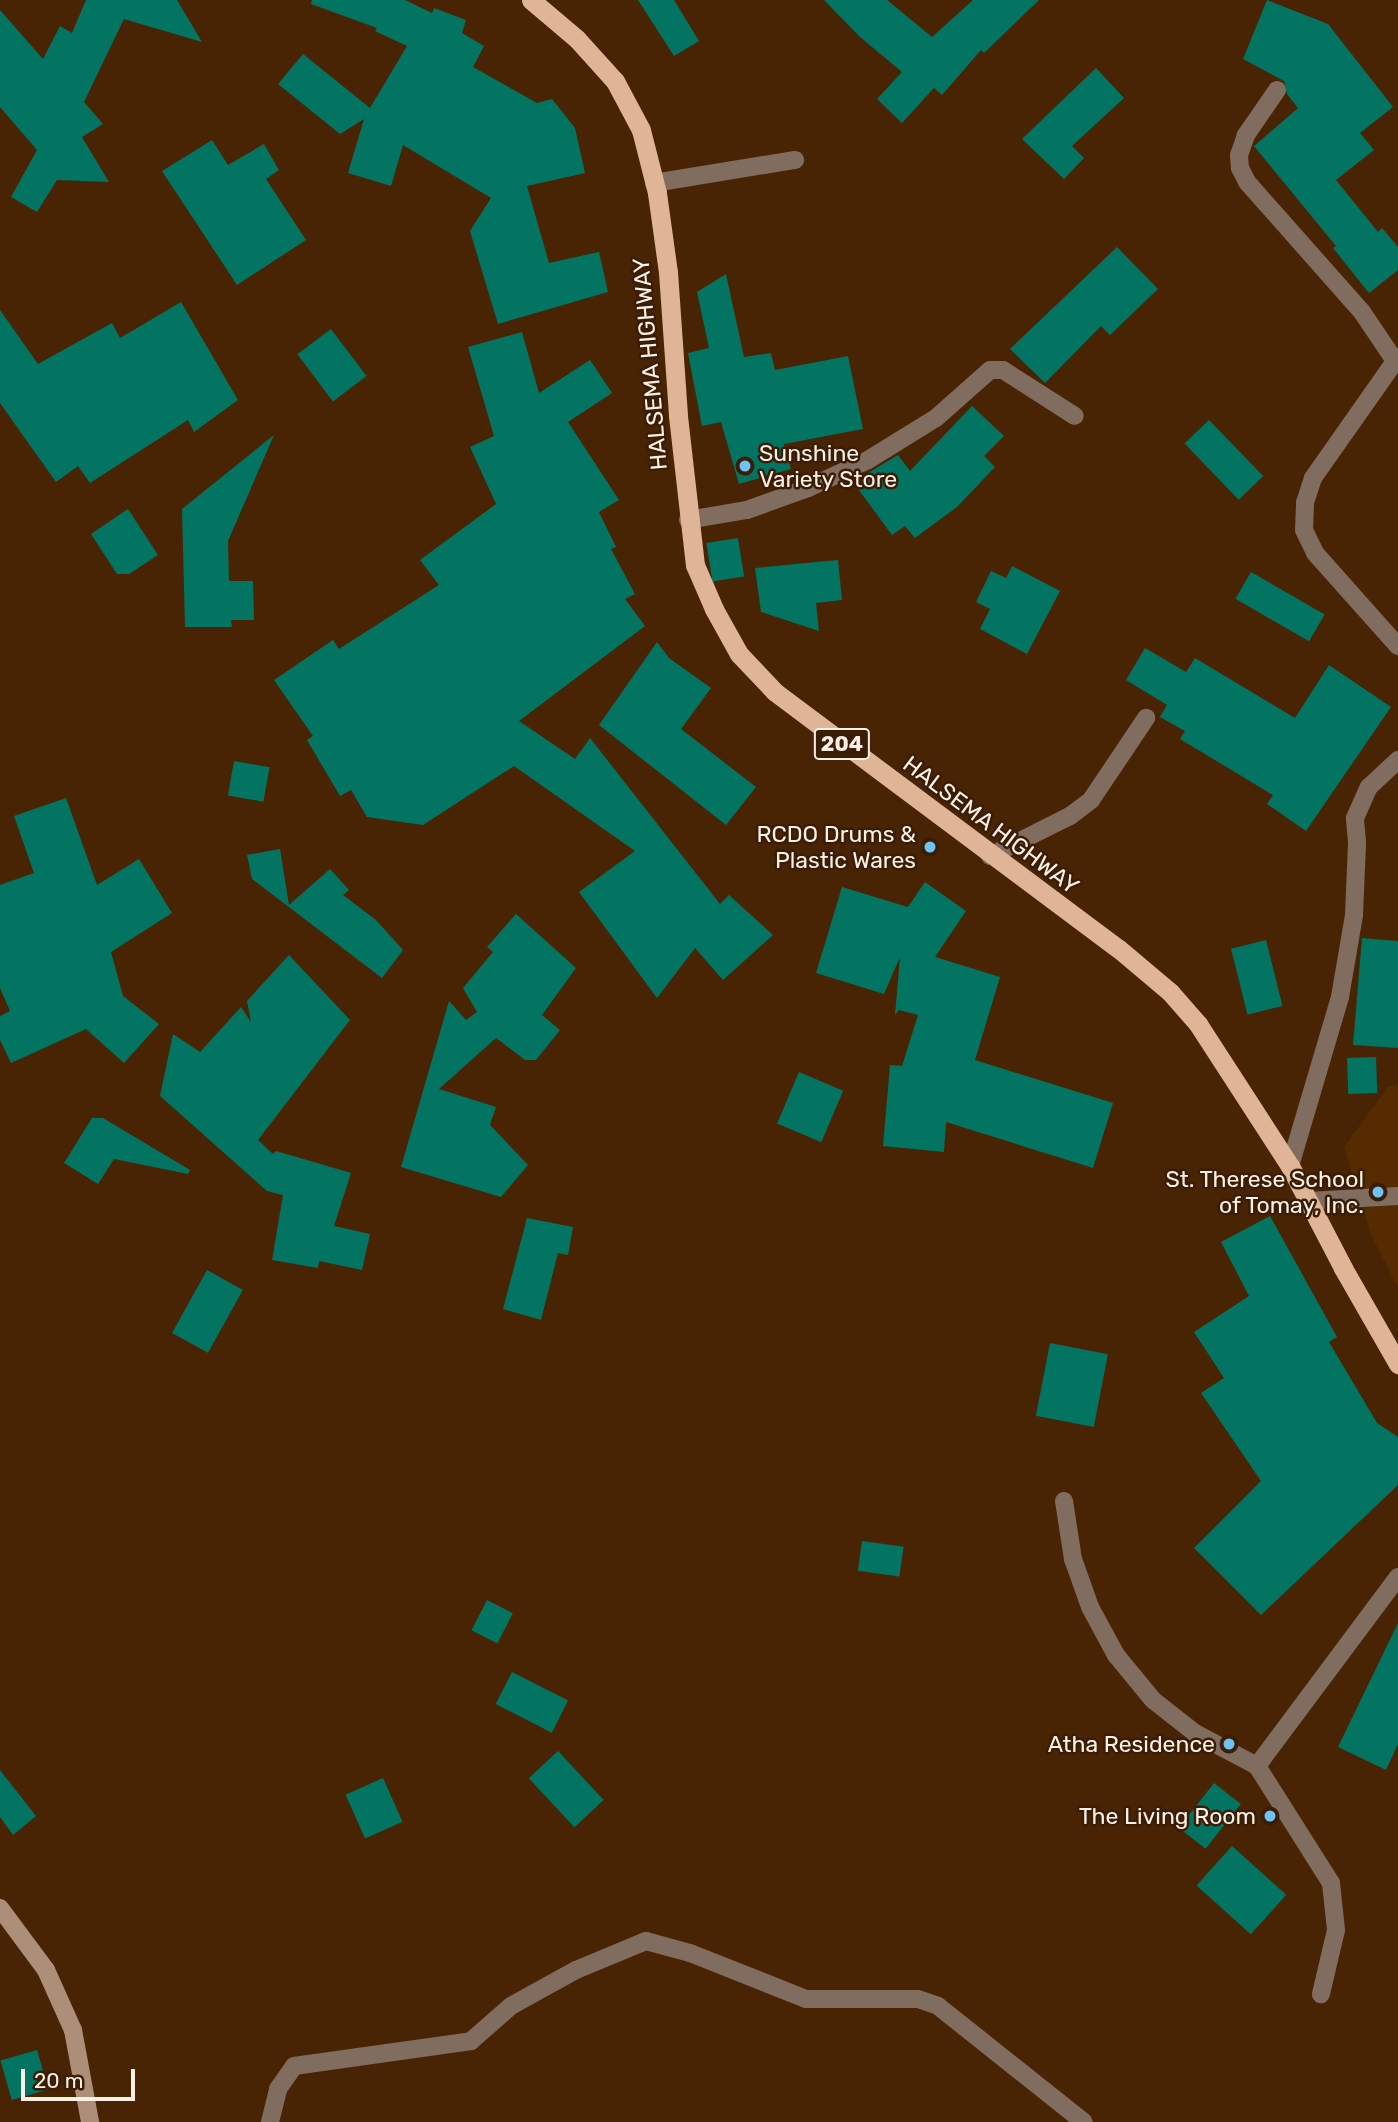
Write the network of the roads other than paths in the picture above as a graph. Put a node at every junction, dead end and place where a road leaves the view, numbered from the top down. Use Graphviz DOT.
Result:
graph roads {
  1 [pos="531,0"];
  2 [pos="1277,90"];
  3 [pos="795,160"];
  4 [pos="654,183"];
  5 [pos="1397,360"];
  6 [pos="1075,416"];
  7 [pos="688,520"];
  8 [pos="1398,646"];
  9 [pos="1146,719"];
  10 [pos="1398,760"];
  11 [pos="990,856"];
  12 [pos="1290,1166"];
  13 [pos="1398,1196"];
  14 [pos="1309,1201"];
  15 [pos="1398,1364"];
  16 [pos="1064,1502"];
  17 [pos="1398,1577"];
  18 [pos="1257,1766"];
  19 [pos="0,1908"];
  20 [pos="1321,1994"];
  21 [pos="90,2122"];
  22 [pos="270,2122"];
  23 [pos="1084,2122"];
  1 -- 4 [label="highway, HALSEMA HIGHWAY / 204"];
  2 -- 5 [label="street"];
  3 -- 4 [label="street"];
  4 -- 7 [label="highway, HALSEMA HIGHWAY / 204"];
  5 -- 8 [label="street"];
  6 -- 7 [label="street"];
  7 -- 11 [label="highway, HALSEMA HIGHWAY / 204"];
  9 -- 11 [label="street"];
  10 -- 12 [label="street"];
  11 -- 12 [label="highway, HALSEMA HIGHWAY / 204"];
  12 -- 14 [label="highway, HALSEMA HIGHWAY / 204"];
  13 -- 14 [label="street"];
  14 -- 15 [label="highway, HALSEMA HIGHWAY / 204"];
  16 -- 18 [label="street"];
  17 -- 18 [label="street"];
  18 -- 20 [label="street"];
  19 -- 21 [label="main road"];
  22 -- 23 [label="street"];
}
